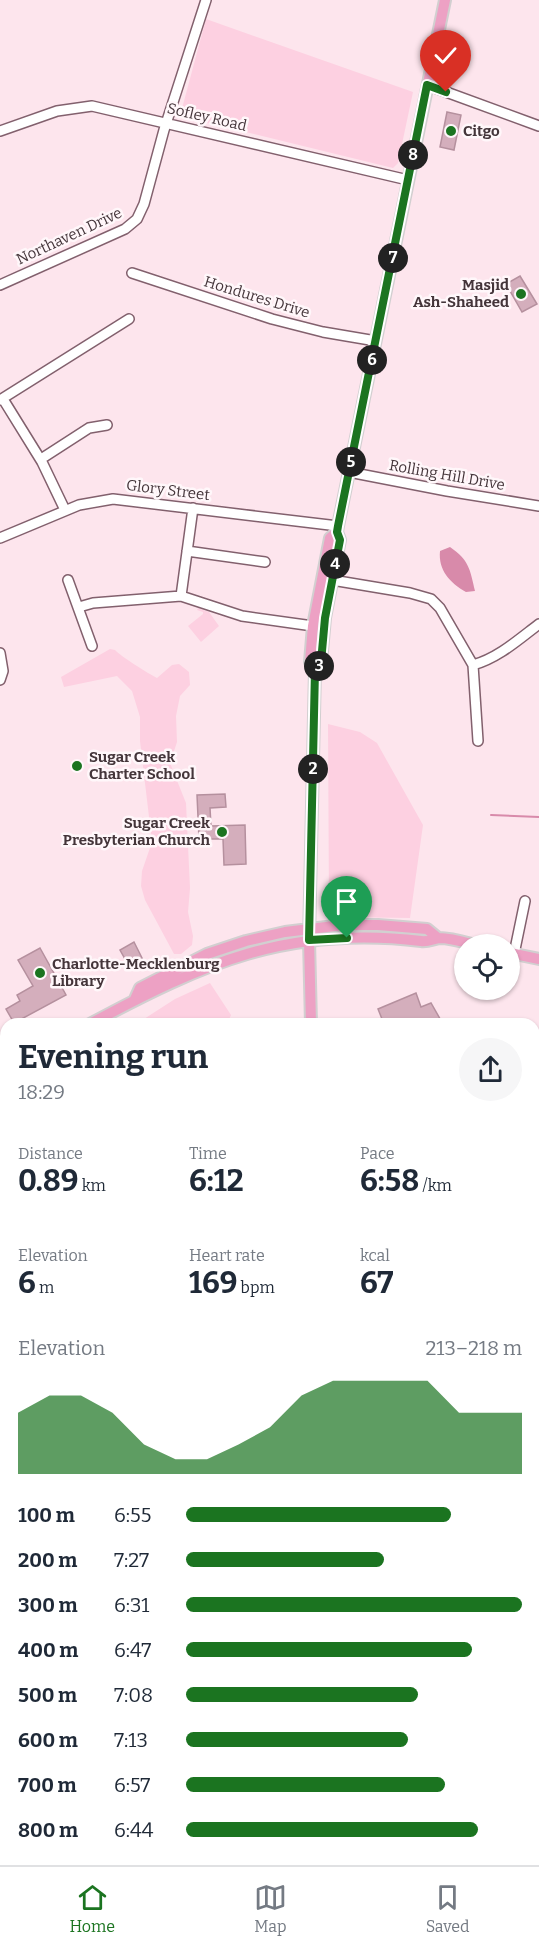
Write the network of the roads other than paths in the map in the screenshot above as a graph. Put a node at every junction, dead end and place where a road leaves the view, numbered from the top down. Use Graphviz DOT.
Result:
graph roads {
  1 [pos="206,0"];
  2 [pos="445,0"];
  3 [pos="427,85"];
  4 [pos="167,123"];
  5 [pos="539,126"];
  6 [pos="0,131"];
  7 [pos="408,180"];
  8 [pos="132,273"];
  9 [pos="0,285"];
  10 [pos="129,319"];
  11 [pos="376,340"];
  12 [pos="1,400"];
  13 [pos="107,425"];
  14 [pos="41,459"];
  15 [pos="349,472"];
  16 [pos="539,506"];
  17 [pos="194,508"];
  18 [pos="65,510"];
  19 [pos="338,529"];
  20 [pos="0,538"];
  21 [pos="187,551"];
  22 [pos="265,562"];
  23 [pos="68,580"];
  24 [pos="332,580"];
  25 [pos="181,596"];
  26 [pos="79,607"];
  27 [pos="539,624"];
  28 [pos="313,626"];
  29 [pos="92,646"];
  30 [pos="0,653"];
  31 [pos="473,665"];
  32 [pos="315,670"];
  33 [pos="0,680"];
  34 [pos="478,741"];
  35 [pos="525,901"];
  36 [pos="517,934"];
  37 [pos="309,935"];
  38 [pos="454,941"];
  39 [pos="520,955"];
  40 [pos="539,959"];
  41 [pos="101,1018"];
  42 [pos="311,1018"];
  1 -- 4 [label="street, Northaven Drive"];
  2 -- 3 [label="main road"];
  3 -- 5 [label="street"];
  3 -- 7 [label="main road"];
  4 -- 6 [label="street, Sofley Road"];
  4 -- 7 [label="street, Sofley Road"];
  4 -- 9 [label="street, Northaven Drive"];
  7 -- 11 [label="main road"];
  8 -- 11 [label="street, Hondures Drive"];
  10 -- 12 [label="street"];
  11 -- 15 [label="main road"];
  12 -- 14 [label="street"];
  13 -- 14 [label="street"];
  14 -- 18 [label="street"];
  15 -- 16 [label="street, Rolling Hill Drive"];
  15 -- 19 [label="main road"];
  17 -- 18 [label="street, Glory Street"];
  17 -- 19 [label="street, Glory Street"];
  17 -- 21 [label="street"];
  18 -- 20 [label="street, Glory Street"];
  19 -- 24 [label="main road"];
  19 -- 28 [label="main road"];
  21 -- 22 [label="street"];
  21 -- 25 [label="street"];
  23 -- 26 [label="street"];
  24 -- 31 [label="street"];
  24 -- 32 [label="main road"];
  25 -- 26 [label="street"];
  25 -- 28 [label="street"];
  26 -- 29 [label="street"];
  27 -- 31 [label="street"];
  28 -- 32 [label="main road"];
  30 -- 33 [label="street"];
  31 -- 34 [label="street"];
  32 -- 37 [label="main road"];
  35 -- 36 [label="street"];
  37 -- 38 [label="main road"];
  37 -- 41 [label="main road"];
  37 -- 42 [label="main road"];
  39 -- 40 [label="main road"];
}
